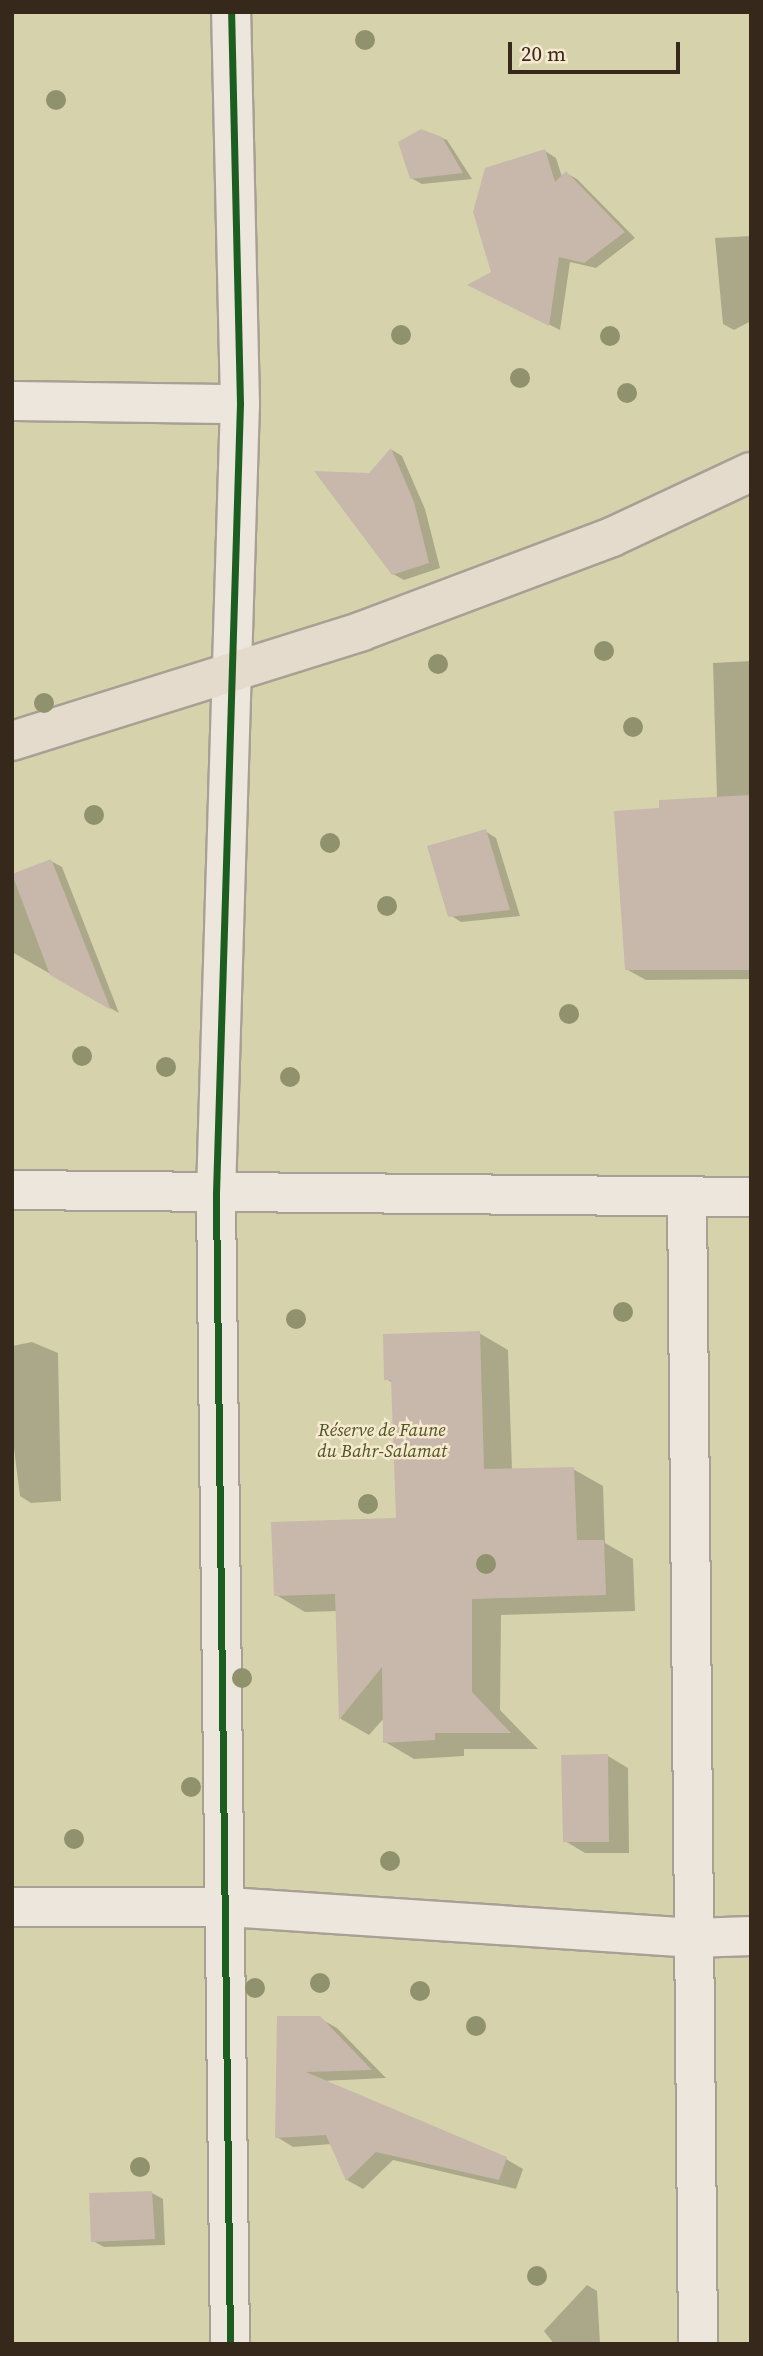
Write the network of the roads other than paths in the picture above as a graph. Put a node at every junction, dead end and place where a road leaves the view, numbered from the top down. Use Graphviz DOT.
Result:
graph roads {
  1 [pos="231,12"];
  2 [pos="12,401"];
  3 [pos="240,404"];
  4 [pos="751,472"];
  5 [pos="235,669"];
  6 [pos="12,741"];
  7 [pos="12,1190"];
  8 [pos="216,1193"];
  9 [pos="687,1196"];
  10 [pos="751,1196"];
  11 [pos="228,1906"];
  12 [pos="12,1908"];
  13 [pos="751,1936"];
  14 [pos="694,1938"];
  15 [pos="230,2344"];
  16 [pos="698,2344"];
  1 -- 3 [label="street"];
  2 -- 3 [label="street"];
  3 -- 5 [label="street"];
  4 -- 5 [label="main road"];
  5 -- 6 [label="main road"];
  5 -- 8 [label="street"];
  7 -- 8 [label="street"];
  8 -- 9 [label="street"];
  8 -- 11 [label="street"];
  9 -- 10 [label="street"];
  9 -- 14 [label="street"];
  11 -- 12 [label="street"];
  11 -- 14 [label="street"];
  11 -- 15 [label="street"];
  13 -- 14 [label="street"];
  14 -- 16 [label="street"];
}
